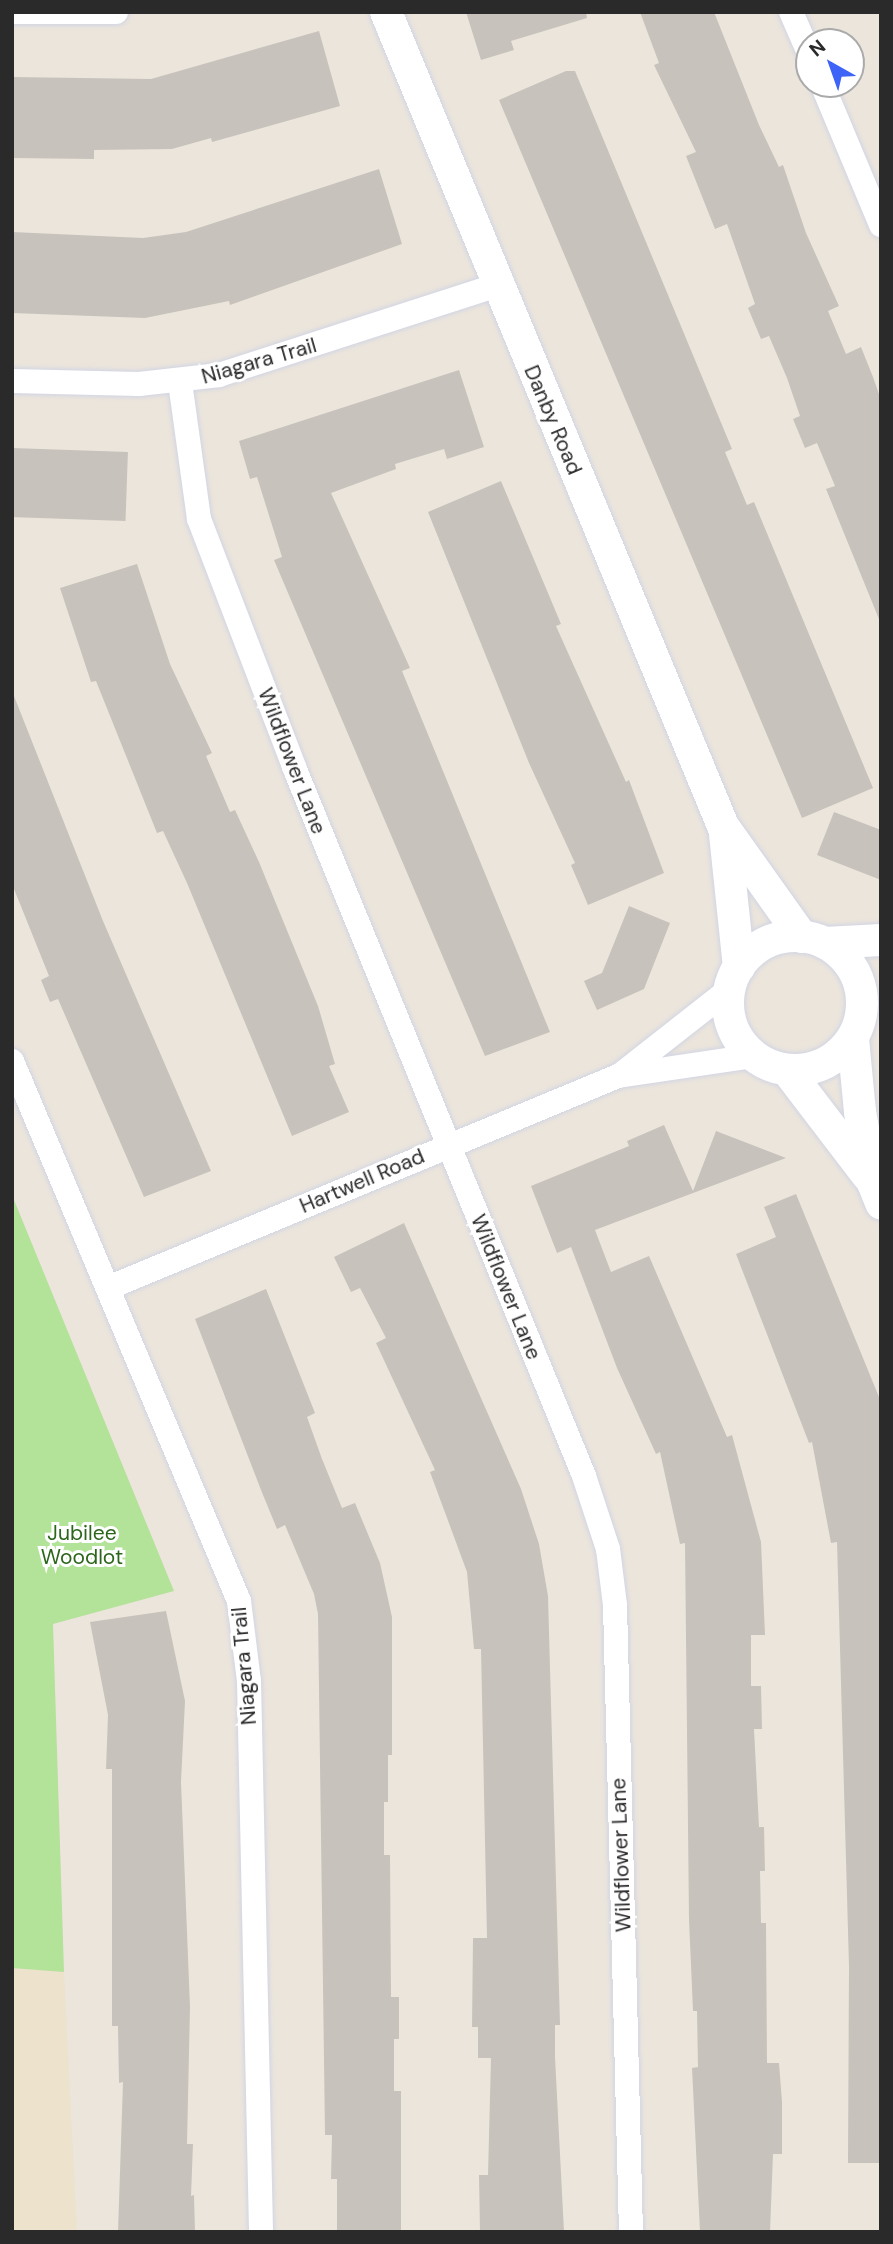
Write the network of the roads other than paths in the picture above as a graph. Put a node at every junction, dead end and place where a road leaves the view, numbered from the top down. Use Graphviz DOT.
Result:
graph roads {
  1 [pos="12,12"];
  2 [pos="116,12"];
  3 [pos="386,12"];
  4 [pos="828,98"];
  5 [pos="881,225"];
  6 [pos="497,285"];
  7 [pos="12,381"];
  8 [pos="180,382"];
  9 [pos="723,826"];
  10 [pos="813,940"];
  11 [pos="881,940"];
  12 [pos="734,978"];
  13 [pos="865,1018"];
  14 [pos="753,1056"];
  15 [pos="12,1061"];
  16 [pos="788,1070"];
  17 [pos="618,1076"];
  18 [pos="448,1145"];
  19 [pos="877,1193"];
  20 [pos="108,1288"];
  21 [pos="261,2232"];
  22 [pos="631,2232"];
  1 -- 2 [label="street"];
  3 -- 6 [label="street, Danby Road"];
  4 -- 5 [label="street"];
  6 -- 8 [label="street, Niagara Trail"];
  6 -- 9 [label="street, Danby Road"];
  7 -- 8 [label="street, Niagara Trail"];
  8 -- 18 [label="street, Wildflower Lane"];
  9 -- 10 [label="street, Danby Road"];
  9 -- 12 [label="street, Danby Road"];
  10 -- 11 [label="street"];
  10 -- 12 [label="street"];
  10 -- 13 [label="street"];
  12 -- 14 [label="street"];
  12 -- 17 [label="street, Hartwell Road"];
  13 -- 16 [label="street"];
  13 -- 19 [label="street"];
  14 -- 16 [label="street"];
  14 -- 17 [label="street, Hartwell Road"];
  15 -- 20 [label="street, Niagara Trail"];
  16 -- 19 [label="street"];
  17 -- 18 [label="street, Hartwell Road"];
  18 -- 20 [label="street, Hartwell Road"];
  18 -- 22 [label="street, Wildflower Lane"];
  20 -- 21 [label="street, Niagara Trail"];
}
